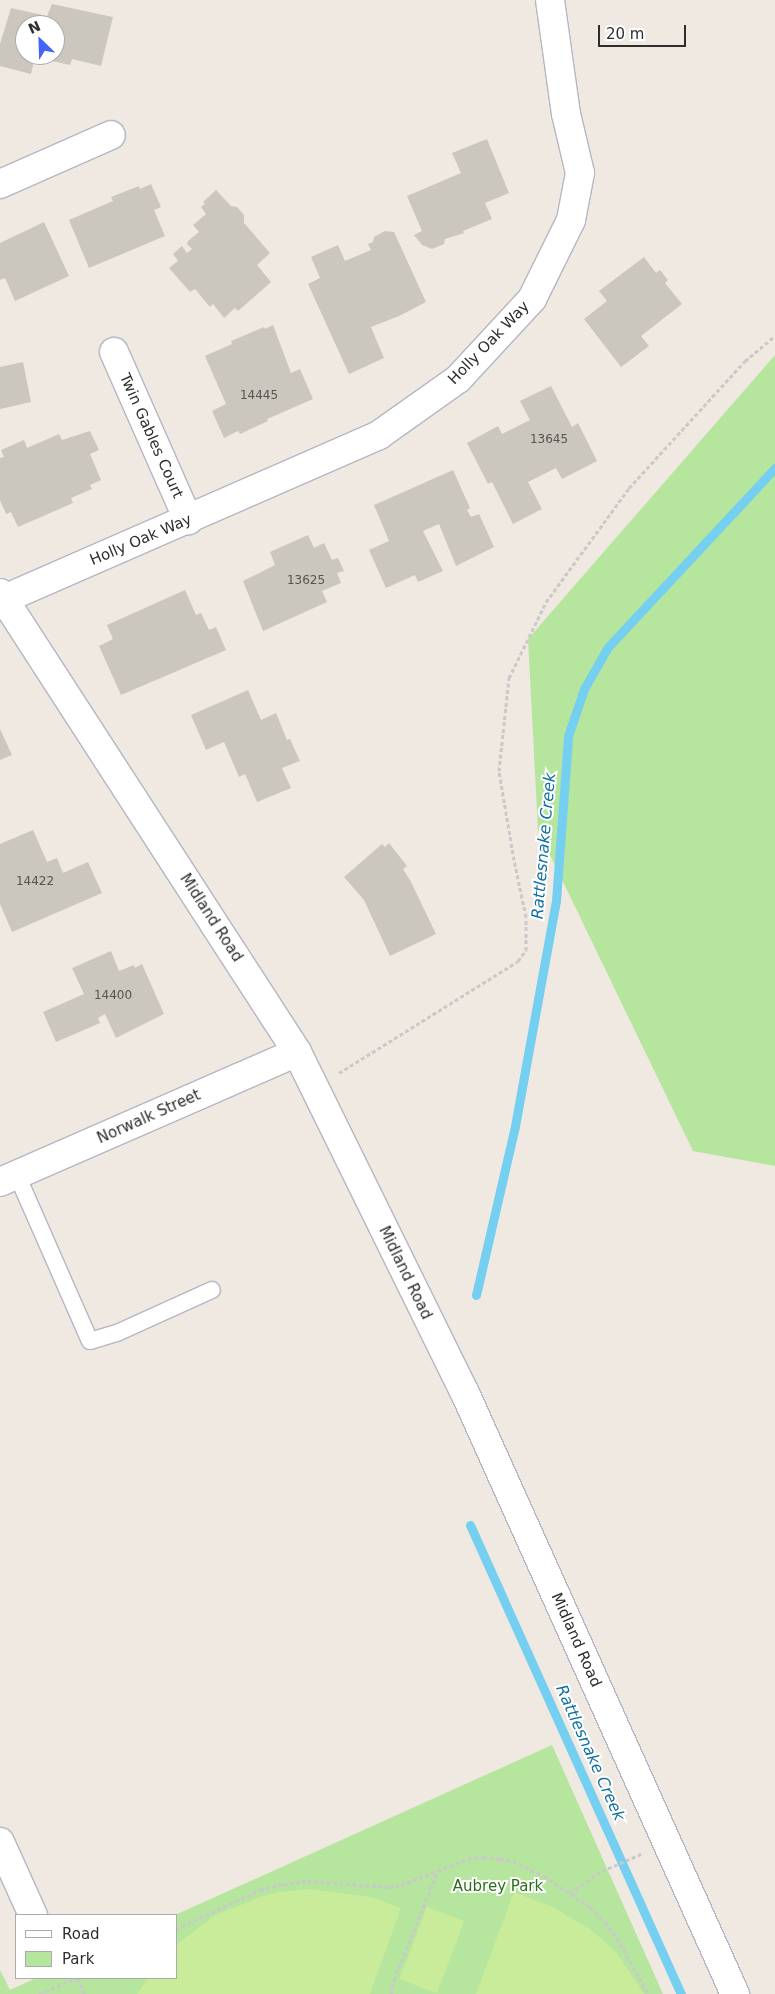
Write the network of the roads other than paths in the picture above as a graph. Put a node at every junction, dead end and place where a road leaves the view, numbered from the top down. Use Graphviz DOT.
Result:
graph roads {
  1 [pos="550,0"];
  2 [pos="111,135"];
  3 [pos="0,184"];
  4 [pos="114,352"];
  5 [pos="188,520"];
  6 [pos="2,596"];
  7 [pos="297,1052"];
  8 [pos="9,1179"];
  9 [pos="212,1290"];
  10 [pos="0,1842"];
  11 [pos="33,1914"];
  12 [pos="735,1994"];
  1 -- 5 [label="street, Holly Oak Way"];
  2 -- 3 [label="street"];
  4 -- 5 [label="street, Twin Gables Court"];
  5 -- 6 [label="street, Holly Oak Way"];
  6 -- 7 [label="street, Midland Road"];
  7 -- 8 [label="street, Norwalk Street"];
  7 -- 12 [label="street, Midland Road"];
  8 -- 9 [label="lane"];
  10 -- 11 [label="street"];
}
